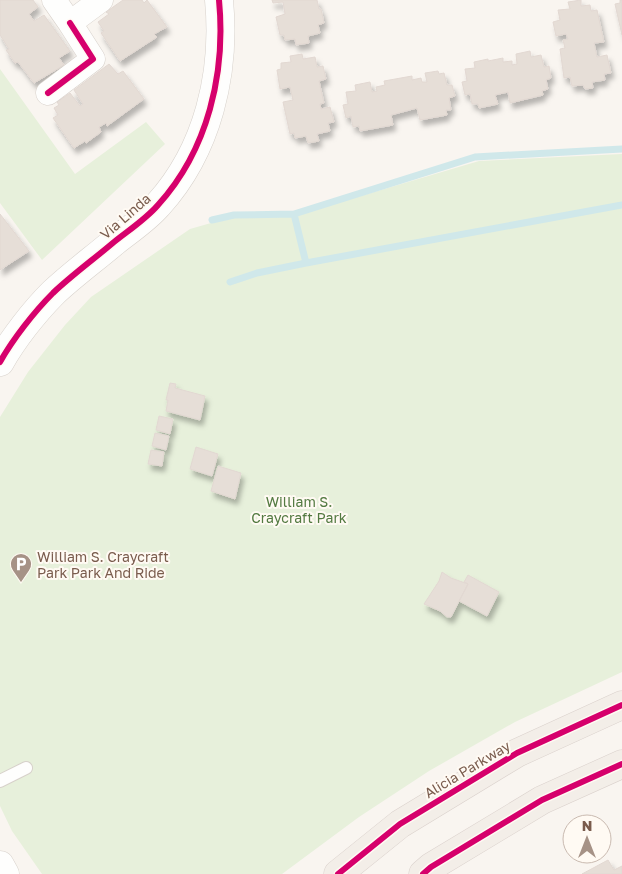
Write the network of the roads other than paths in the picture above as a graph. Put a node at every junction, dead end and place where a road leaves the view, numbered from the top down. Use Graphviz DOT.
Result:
graph roads {
  1 [pos="54,0"];
  2 [pos="101,0"];
  3 [pos="219,0"];
  4 [pos="70,22"];
  5 [pos="48,94"];
  6 [pos="0,362"];
  7 [pos="622,706"];
  8 [pos="622,764"];
  9 [pos="26,768"];
  10 [pos="0,781"];
  11 [pos="0,865"];
  12 [pos="5,874"];
  13 [pos="338,874"];
  14 [pos="423,874"];
  1 -- 4 [label="street"];
  2 -- 4 [label="street"];
  3 -- 6 [label="street, Via Linda"];
  4 -- 5 [label="street"];
  7 -- 13 [label="main road, Alicia Parkway"];
  8 -- 14 [label="main road"];
  9 -- 10 [label="lane"];
  11 -- 12 [label="street"];
}
